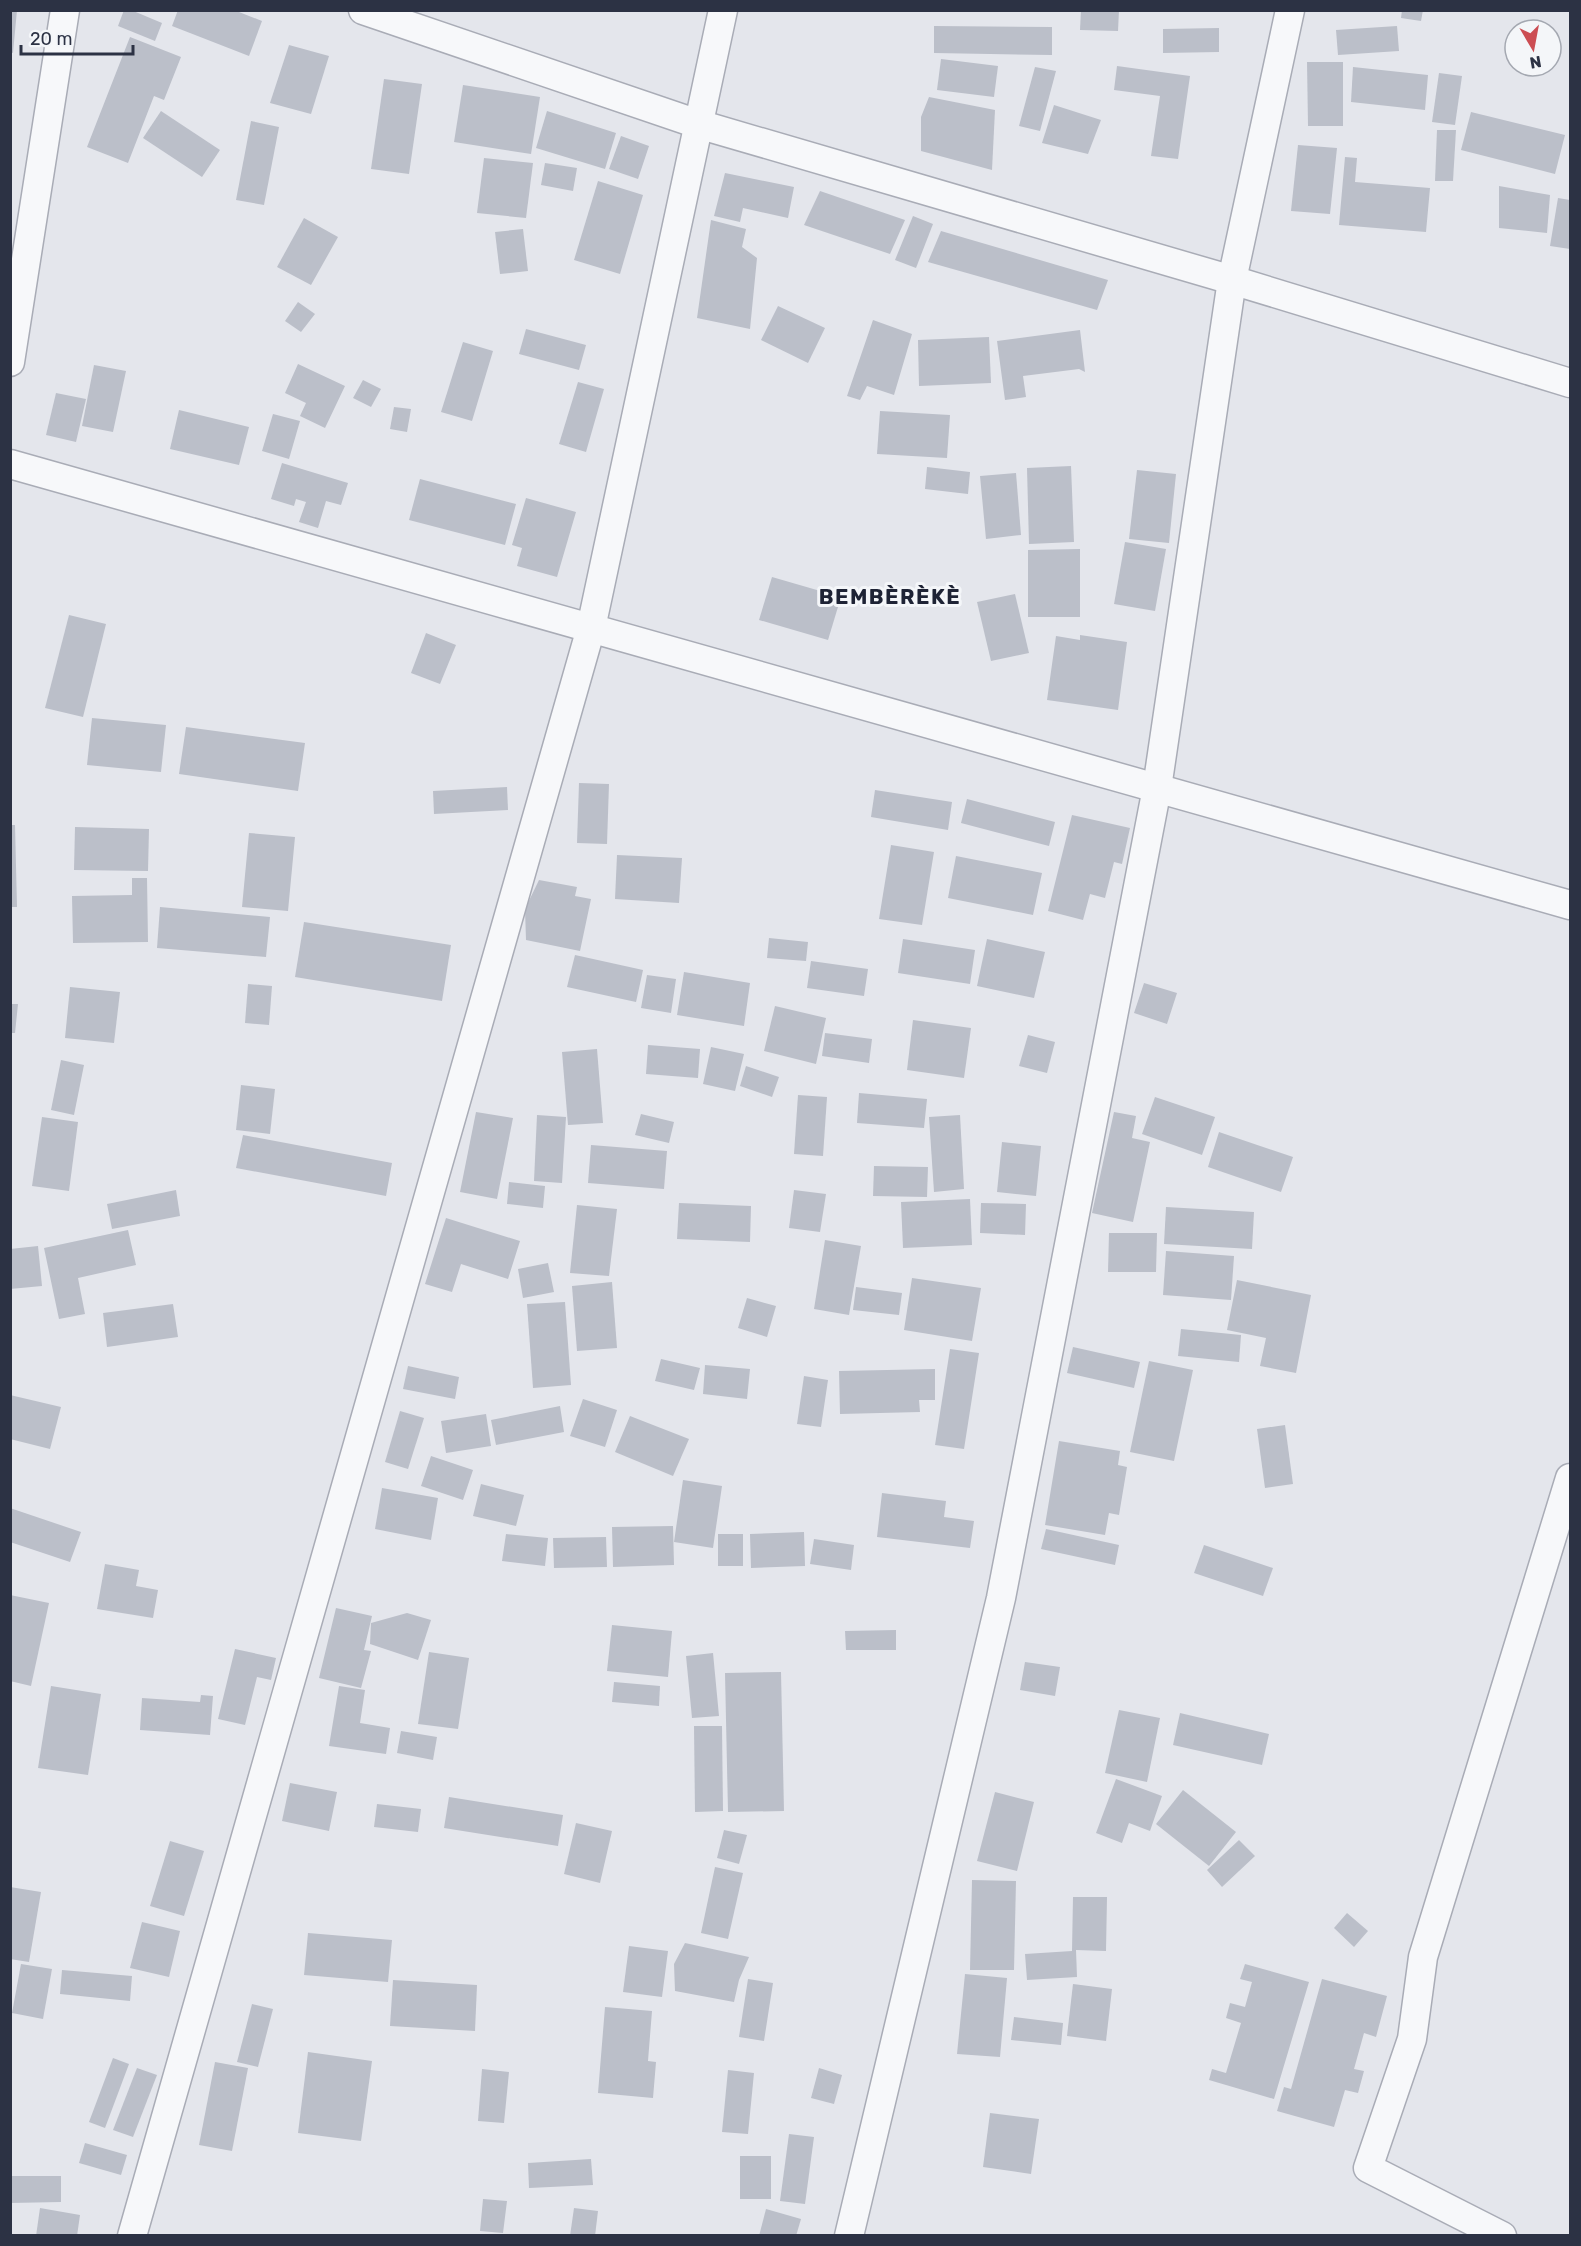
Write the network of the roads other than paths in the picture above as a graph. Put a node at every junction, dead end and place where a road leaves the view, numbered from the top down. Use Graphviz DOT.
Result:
graph roads {
  1 [pos="65,10"];
  2 [pos="363,10"];
  3 [pos="723,10"];
  4 [pos="1290,10"];
  5 [pos="698,124"];
  6 [pos="1233,280"];
  7 [pos="10,362"];
  8 [pos="1570,383"];
  9 [pos="10,464"];
  10 [pos="591,628"];
  11 [pos="1157,788"];
  12 [pos="1570,905"];
  13 [pos="1570,1478"];
  14 [pos="132,2235"];
  15 [pos="849,2235"];
  16 [pos="1502,2235"];
  1 -- 7 [label="street"];
  2 -- 5 [label="street"];
  3 -- 5 [label="street"];
  4 -- 6 [label="street"];
  5 -- 6 [label="street"];
  5 -- 10 [label="street"];
  6 -- 8 [label="street"];
  6 -- 11 [label="street"];
  9 -- 10 [label="street"];
  10 -- 11 [label="street"];
  10 -- 14 [label="street"];
  11 -- 12 [label="street"];
  11 -- 15 [label="street"];
  13 -- 16 [label="street"];
}
